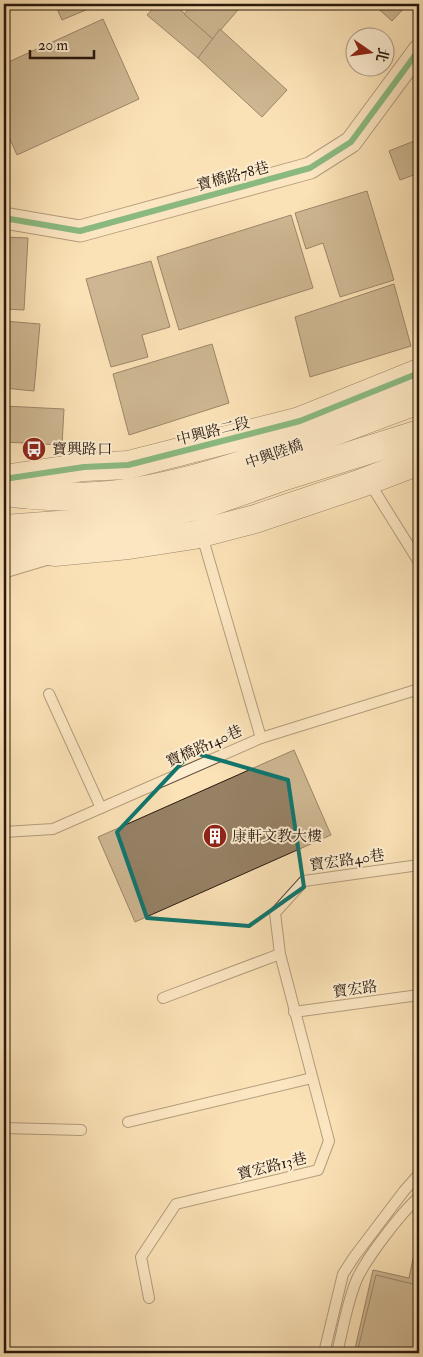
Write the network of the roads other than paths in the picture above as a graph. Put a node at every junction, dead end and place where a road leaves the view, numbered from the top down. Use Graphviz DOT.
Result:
graph roads {
  1 [pos="419,50"];
  2 [pos="4,218"];
  3 [pos="419,373"];
  4 [pos="419,400"];
  5 [pos="419,434"];
  6 [pos="419,462"];
  7 [pos="4,479"];
  8 [pos="359,484"];
  9 [pos="4,492"];
  10 [pos="4,529"];
  11 [pos="194,535"];
  12 [pos="4,542"];
  13 [pos="55,552"];
  14 [pos="419,562"];
  15 [pos="4,566"];
  16 [pos="419,690"];
  17 [pos="49,694"];
  18 [pos="261,738"];
  19 [pos="101,808"];
  20 [pos="4,832"];
  21 [pos="419,866"];
  22 [pos="280,954"];
  23 [pos="419,995"];
  24 [pos="163,998"];
  25 [pos="294,1012"];
  26 [pos="312,1078"];
  27 [pos="128,1122"];
  28 [pos="4,1128"];
  29 [pos="81,1130"];
  30 [pos="419,1174"];
  31 [pos="419,1197"];
  32 [pos="149,1298"];
  33 [pos="324,1353"];
  34 [pos="337,1353"];
  1 -- 2 [label="street, 寶橋路78巷"];
  3 -- 7 [label="street, 中興路二段"];
  4 -- 9 [label="street, 中興陸橋"];
  5 -- 10 [label="street, 中興陸橋"];
  6 -- 8 [label="street"];
  8 -- 11 [label="street"];
  8 -- 14 [label="lane"];
  11 -- 13 [label="street"];
  11 -- 18 [label="lane"];
  12 -- 13 [label="street"];
  13 -- 15 [label="street"];
  16 -- 18 [label="lane, 寶橋路140巷"];
  17 -- 19 [label="lane"];
  18 -- 19 [label="lane, 寶橋路140巷"];
  19 -- 20 [label="lane, 寶橋路140巷"];
  21 -- 22 [label="lane, 寶宏路40巷"];
  22 -- 24 [label="lane"];
  22 -- 25 [label="lane, 寶宏路40巷"];
  23 -- 25 [label="lane, 寶宏路"];
  25 -- 26 [label="lane, 寶宏路13巷"];
  26 -- 27 [label="lane"];
  26 -- 32 [label="lane, 寶宏路13巷"];
  28 -- 29 [label="lane"];
  30 -- 33 [label="lane"];
  31 -- 34 [label="lane"];
}
